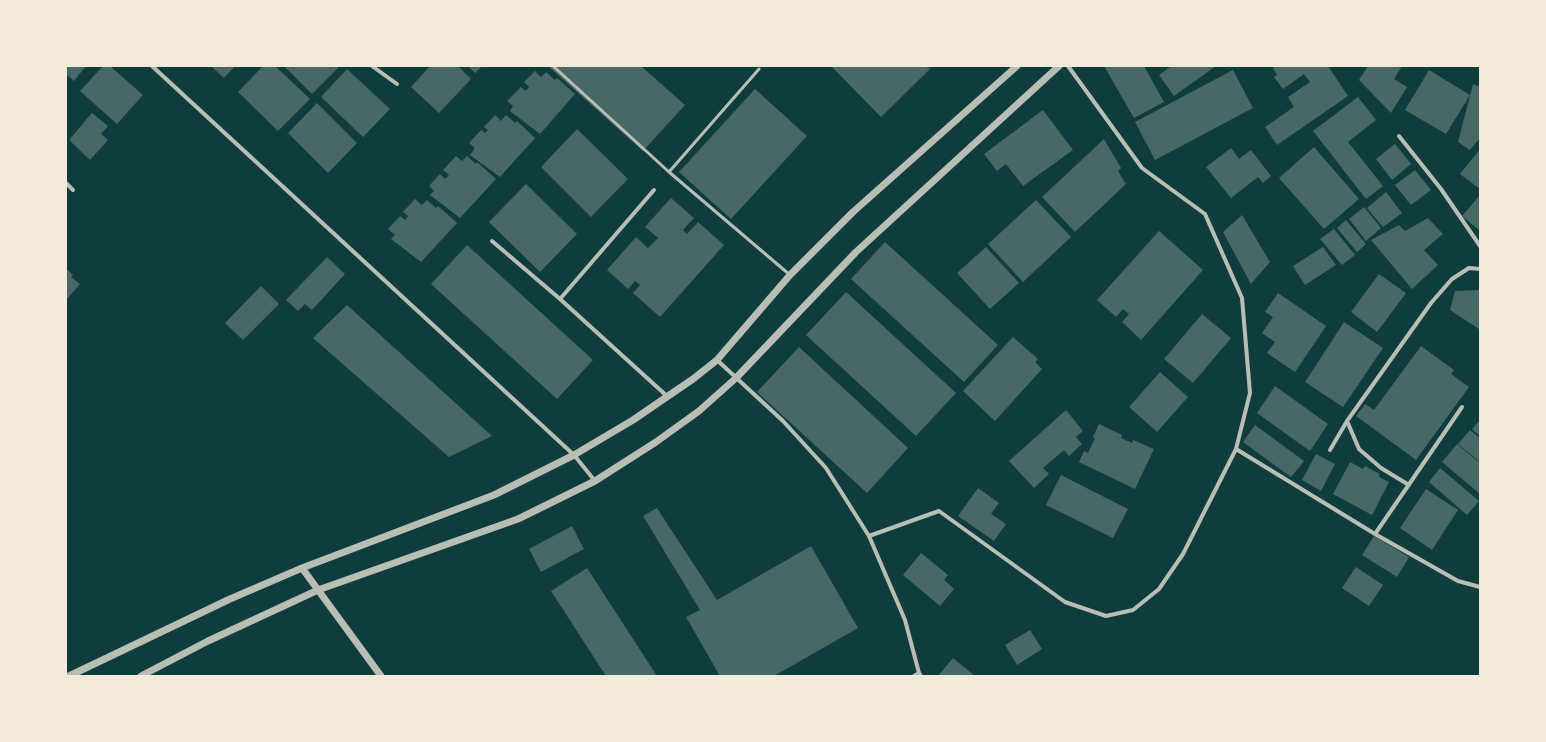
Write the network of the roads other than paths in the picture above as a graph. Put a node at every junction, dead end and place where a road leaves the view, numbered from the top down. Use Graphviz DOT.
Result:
graph roads {
  1 [pos="152,66"];
  2 [pos="372,66"];
  3 [pos="1017,66"];
  4 [pos="1059,66"];
  5 [pos="1068,66"];
  6 [pos="556,67"];
  7 [pos="759,70"];
  8 [pos="397,84"];
  9 [pos="1399,136"];
  10 [pos="669,172"];
  11 [pos="66,183"];
  12 [pos="73,190"];
  13 [pos="654,190"];
  14 [pos="492,241"];
  15 [pos="1480,246"];
  16 [pos="1480,269"];
  17 [pos="790,275"];
  18 [pos="560,299"];
  19 [pos="717,360"];
  20 [pos="736,378"];
  21 [pos="668,396"];
  22 [pos="1462,407"];
  23 [pos="1347,421"];
  24 [pos="1236,449"];
  25 [pos="1330,450"];
  26 [pos="574,455"];
  27 [pos="595,481"];
  28 [pos="1409,485"];
  29 [pos="1375,534"];
  30 [pos="869,536"];
  31 [pos="302,568"];
  32 [pos="1480,587"];
  33 [pos="318,590"];
  34 [pos="920,674"];
  35 [pos="69,676"];
  36 [pos="141,676"];
  37 [pos="381,676"];
  38 [pos="914,676"];
  1 -- 26 [label="street"];
  2 -- 8 [label="street"];
  3 -- 17 [label="street"];
  4 -- 20 [label="street"];
  5 -- 24 [label="street"];
  6 -- 10 [label="lane"];
  7 -- 10 [label="lane"];
  9 -- 15 [label="street"];
  10 -- 17 [label="lane"];
  11 -- 12 [label="street"];
  13 -- 18 [label="street"];
  14 -- 18 [label="street"];
  16 -- 23 [label="street"];
  17 -- 19 [label="street"];
  18 -- 21 [label="street"];
  19 -- 20 [label="street"];
  19 -- 21 [label="street"];
  20 -- 27 [label="street"];
  20 -- 30 [label="street"];
  21 -- 26 [label="street"];
  22 -- 28 [label="street"];
  23 -- 25 [label="street"];
  23 -- 28 [label="street"];
  24 -- 29 [label="street"];
  24 -- 30 [label="street"];
  26 -- 27 [label="street"];
  26 -- 31 [label="street"];
  27 -- 33 [label="street"];
  28 -- 29 [label="street"];
  29 -- 32 [label="street"];
  30 -- 34 [label="street"];
  31 -- 33 [label="street"];
  31 -- 35 [label="street"];
  33 -- 36 [label="street"];
  33 -- 37 [label="street"];
  34 -- 38 [label="street"];
}
